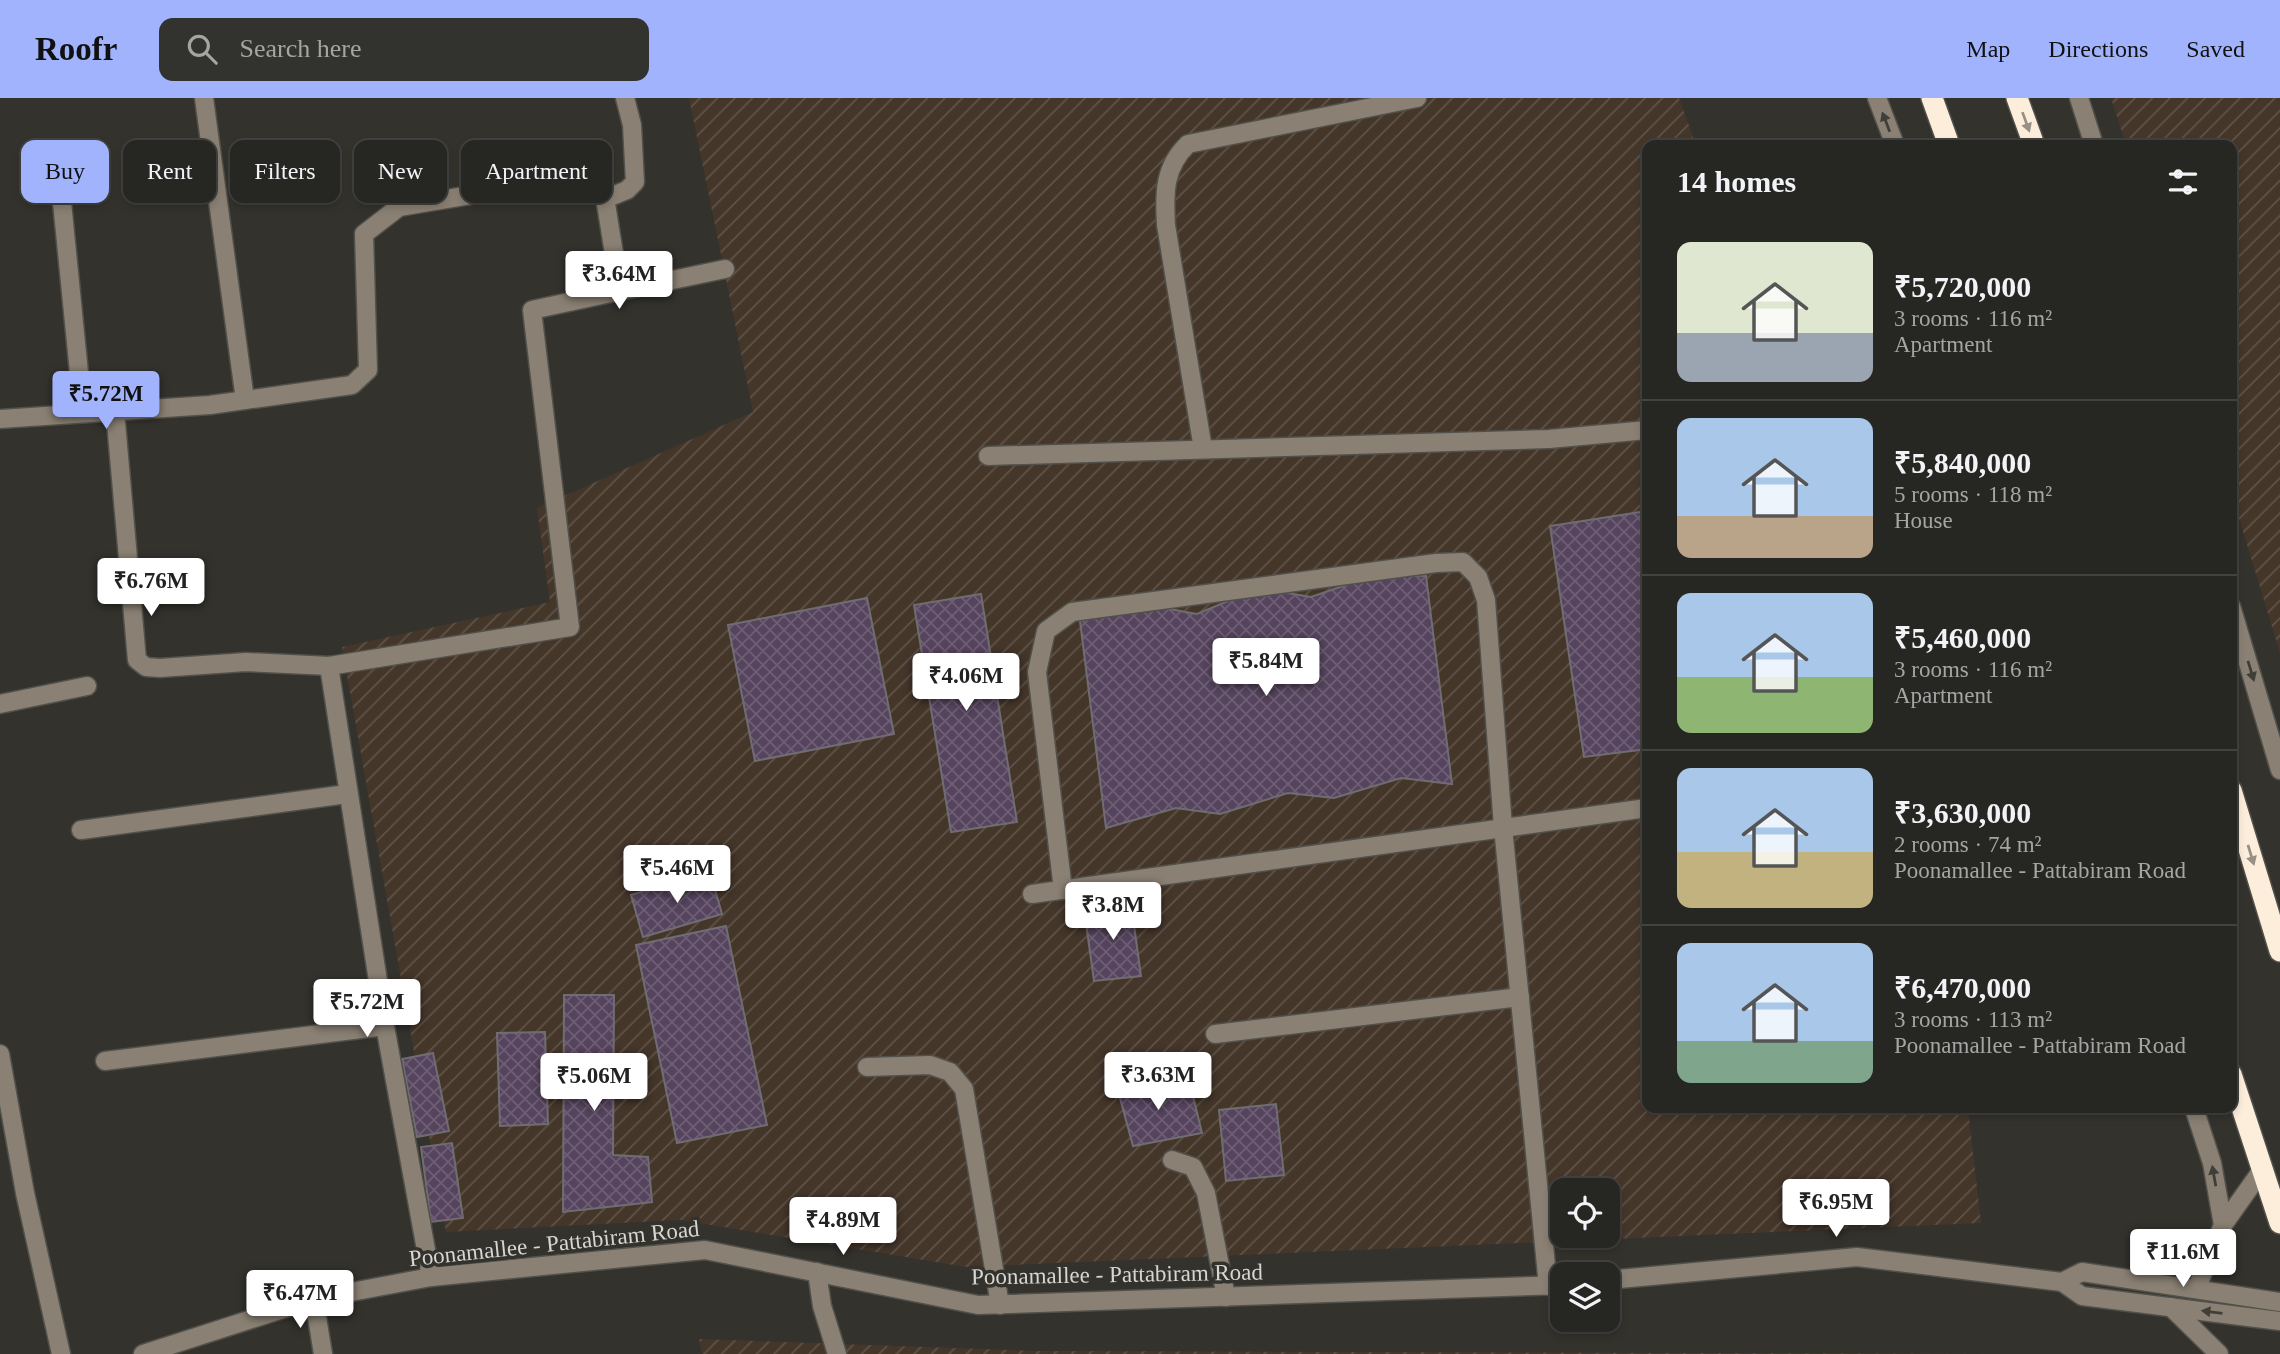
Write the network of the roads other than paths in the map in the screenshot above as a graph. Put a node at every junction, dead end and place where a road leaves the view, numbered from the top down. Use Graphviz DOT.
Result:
graph roads {
  1 [pos="204,98"];
  2 [pos="625,98"];
  3 [pos="1417,98"];
  4 [pos="1877,98"];
  5 [pos="1932,98"];
  6 [pos="2017,98"];
  7 [pos="2079,98"];
  8 [pos="1893,140"];
  9 [pos="1947,140"];
  10 [pos="2032,140"];
  11 [pos="2092,140"];
  12 [pos="612,196"];
  13 [pos="461,197"];
  14 [pos="62,203"];
  15 [pos="606,203"];
  16 [pos="725,269"];
  17 [pos="620,291"];
  18 [pos="245,400"];
  19 [pos="115,411"];
  20 [pos="83,414"];
  21 [pos="0,419"];
  22 [pos="1642,430"];
  23 [pos="1203,449"];
  24 [pos="988,456"];
  25 [pos="2237,626"];
  26 [pos="330,666"];
  27 [pos="87,686"];
  28 [pos="0,704"];
  29 [pos="2280,769"];
  30 [pos="347,794"];
  31 [pos="1642,809"];
  32 [pos="2237,809"];
  33 [pos="1503,827"];
  34 [pos="80,830"];
  35 [pos="1063,890"];
  36 [pos="1032,894"];
  37 [pos="2280,951"];
  38 [pos="1520,997"];
  39 [pos="385,1026"];
  40 [pos="1215,1034"];
  41 [pos="0,1054"];
  42 [pos="105,1061"];
  43 [pos="867,1067"];
  44 [pos="2237,1093"];
  45 [pos="2196,1113"];
  46 [pos="1172,1160"];
  47 [pos="2262,1170"];
  48 [pos="2280,1223"];
  49 [pos="2223,1225"];
  50 [pos="1552,1262"];
  51 [pos="817,1272"];
  52 [pos="431,1277"];
  53 [pos="1620,1279"];
  54 [pos="2062,1282"];
  55 [pos="1550,1286"];
  56 [pos="2197,1287"];
  57 [pos="1226,1297"];
  58 [pos="314,1299"];
  59 [pos="2280,1302"];
  60 [pos="1000,1305"];
  61 [pos="2171,1307"];
  62 [pos="2280,1321"];
  63 [pos="61,1354"];
  64 [pos="143,1354"];
  65 [pos="323,1354"];
  66 [pos="837,1354"];
  67 [pos="2219,1354"];
  1 -- 18 [label="street"];
  2 -- 12 [label="street"];
  3 -- 23 [label="street"];
  8 -- 4 [label="street, one-way"];
  5 -- 9 [label="highway"];
  6 -- 10 [label="highway, one-way"];
  7 -- 11 [label="street"];
  13 -- 18 [label="street"];
  14 -- 20 [label="street"];
  15 -- 17 [label="street"];
  16 -- 17 [label="street"];
  17 -- 26 [label="street"];
  18 -- 19 [label="street"];
  19 -- 20 [label="street"];
  19 -- 26 [label="street"];
  20 -- 21 [label="street"];
  22 -- 23 [label="street"];
  23 -- 24 [label="street"];
  25 -- 29 [label="street, one-way"];
  26 -- 30 [label="street"];
  27 -- 28 [label="street"];
  30 -- 34 [label="street"];
  30 -- 39 [label="street"];
  31 -- 33 [label="street"];
  32 -- 37 [label="highway, one-way"];
  33 -- 35 [label="street"];
  33 -- 35 [label="street"];
  33 -- 38 [label="street"];
  35 -- 36 [label="street"];
  38 -- 40 [label="street"];
  38 -- 50 [label="street"];
  39 -- 42 [label="street"];
  39 -- 52 [label="street"];
  41 -- 63 [label="street"];
  43 -- 60 [label="street"];
  44 -- 47 [label="highway"];
  49 -- 45 [label="street, one-way"];
  46 -- 57 [label="street"];
  47 -- 48 [label="highway"];
  47 -- 49 [label="street"];
  49 -- 56 [label="street"];
  51 -- 52 [label="street, Poonamallee - Pattabiram Road"];
  51 -- 60 [label="street, Poonamallee - Pattabiram Road"];
  51 -- 66 [label="street"];
  52 -- 58 [label="street, Poonamallee - Pattabiram Road"];
  53 -- 54 [label="street"];
  54 -- 56 [label="street"];
  54 -- 61 [label="street"];
  55 -- 57 [label="street, Poonamallee - Pattabiram Road"];
  56 -- 59 [label="street"];
  57 -- 60 [label="street, Poonamallee - Pattabiram Road"];
  58 -- 64 [label="street, Poonamallee - Pattabiram Road"];
  58 -- 65 [label="street"];
  62 -- 61 [label="street, one-way"];
  61 -- 67 [label="street"];
}
